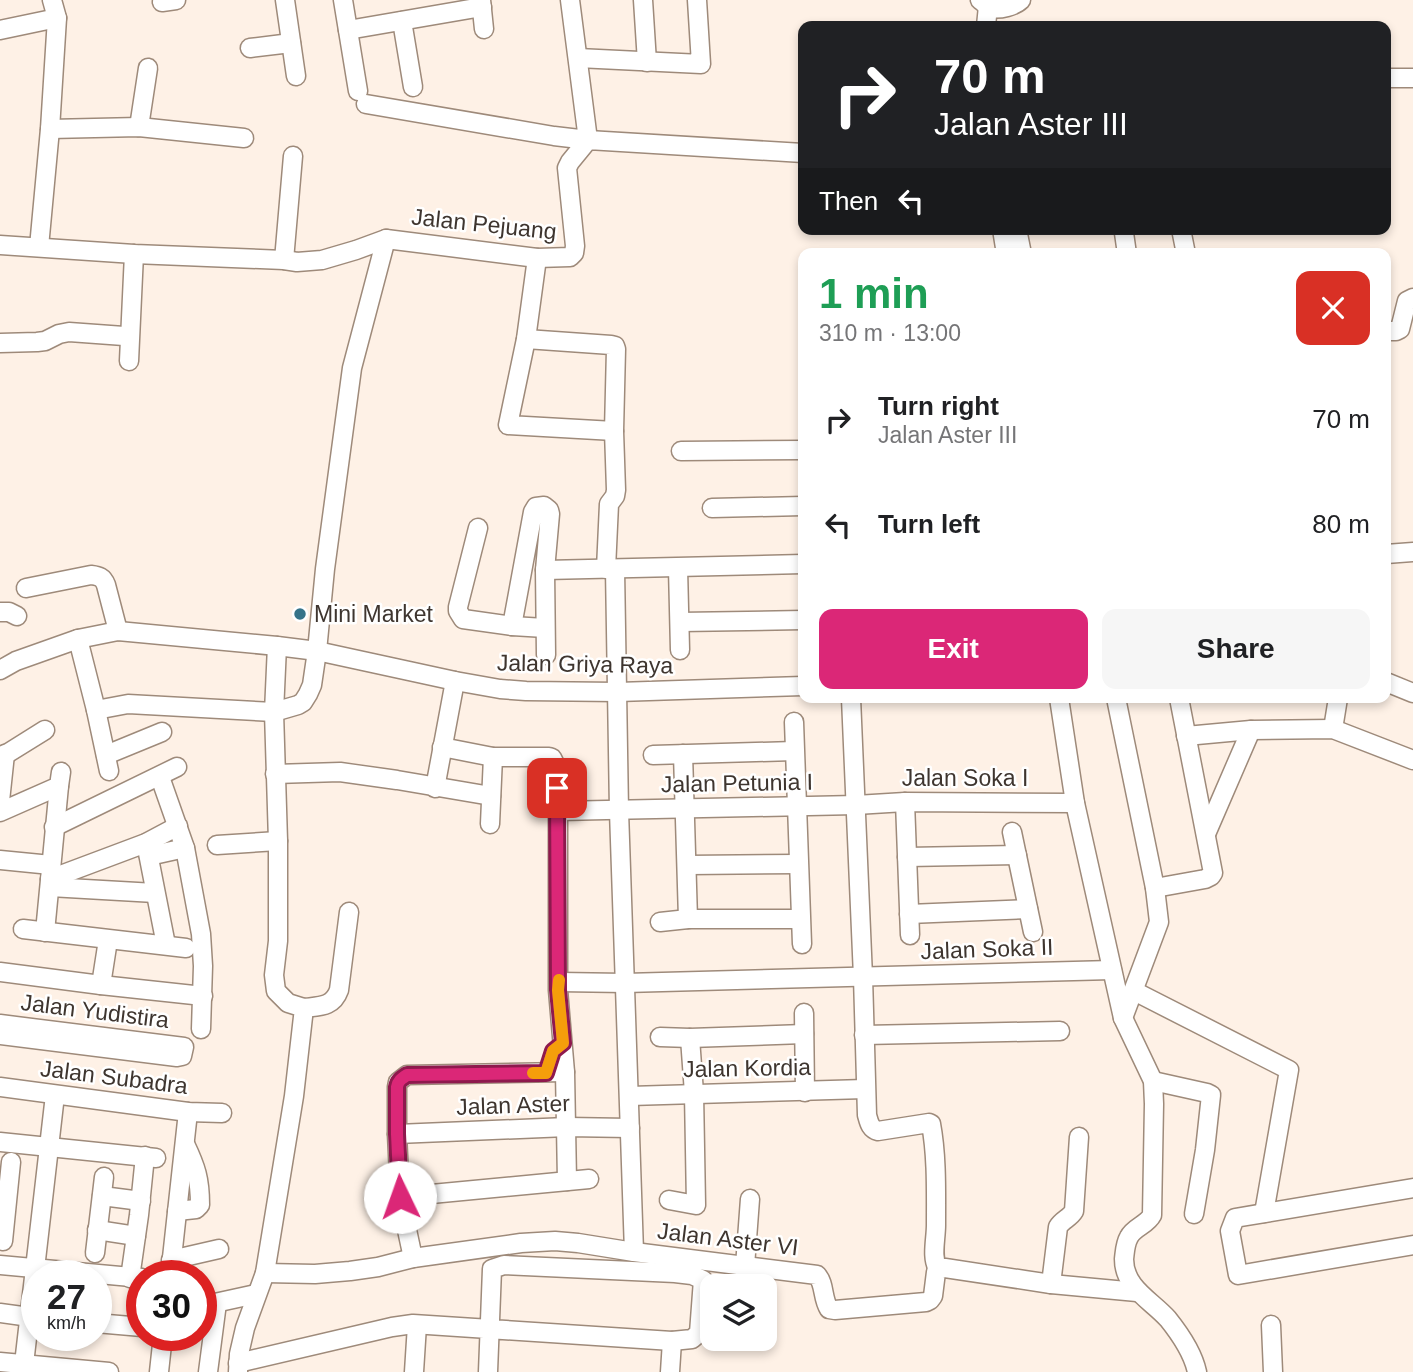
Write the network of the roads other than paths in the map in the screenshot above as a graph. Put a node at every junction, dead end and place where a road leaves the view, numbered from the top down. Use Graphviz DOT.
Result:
graph roads {
  1 [pos="52,0"];
  2 [pos="285,0"];
  3 [pos="343,0"];
  4 [pos="570,0"];
  5 [pos="643,0"];
  6 [pos="697,0"];
  7 [pos="1021,0"];
  8 [pos="984,3"];
  9 [pos="482,4"];
  10 [pos="57,18"];
  11 [pos="402,21"];
  12 [pos="986,21"];
  13 [pos="484,29"];
  14 [pos="0,30"];
  15 [pos="348,30"];
  16 [pos="291,43"];
  17 [pos="250,48"];
  18 [pos="578,58"];
  19 [pos="647,62"];
  20 [pos="148,68"];
  21 [pos="296,76"];
  22 [pos="1391,78"];
  23 [pos="1413,78"];
  24 [pos="413,87"];
  25 [pos="139,127"];
  26 [pos="50,129"];
  27 [pos="244,138"];
  28 [pos="588,140"];
  29 [pos="798,153"];
  30 [pos="293,156"];
  31 [pos="386,239"];
  32 [pos="0,245"];
  33 [pos="39,247"];
  34 [pos="134,254"];
  35 [pos="537,258"];
  36 [pos="284,260"];
  37 [pos="1413,298"];
  38 [pos="1391,331"];
  39 [pos="130,335"];
  40 [pos="526,339"];
  41 [pos="0,343"];
  42 [pos="129,361"];
  43 [pos="614,431"];
  44 [pos="798,450"];
  45 [pos="681,451"];
  46 [pos="798,506"];
  47 [pos="712,508"];
  48 [pos="478,528"];
  49 [pos="1413,552"];
  50 [pos="1391,554"];
  51 [pos="798,564"];
  52 [pos="678,568"];
  53 [pos="610,569"];
  54 [pos="545,570"];
  55 [pos="26,588"];
  56 [pos="798,620"];
  57 [pos="680,622"];
  58 [pos="512,626"];
  59 [pos="545,628"];
  60 [pos="118,631"];
  61 [pos="78,639"];
  62 [pos="278,646"];
  63 [pos="680,650"];
  64 [pos="317,651"];
  65 [pos="546,655"];
  66 [pos="0,670"];
  67 [pos="455,681"];
  68 [pos="1391,684"];
  69 [pos="798,686"];
  70 [pos="618,692"];
  71 [pos="1413,693"];
  72 [pos="851,703"];
  73 [pos="1060,703"];
  74 [pos="1117,703"];
  75 [pos="1180,703"];
  76 [pos="1337,703"];
  77 [pos="96,710"];
  78 [pos="274,712"];
  79 [pos="794,722"];
  80 [pos="1333,729"];
  81 [pos="45,730"];
  82 [pos="1251,730"];
  83 [pos="162,732"];
  84 [pos="1186,736"];
  85 [pos="442,747"];
  86 [pos="794,751"];
  87 [pos="683,754"];
  88 [pos="653,755"];
  89 [pos="3,756"];
  90 [pos="493,757"];
  91 [pos="1413,760"];
  92 [pos="177,767"];
  93 [pos="275,774"];
  94 [pos="160,776"];
  95 [pos="435,788"];
  96 [pos="491,796"];
  97 [pos="0,801"];
  98 [pos="905,802"];
  99 [pos="1075,803"];
  100 [pos="856,805"];
  101 [pos="797,806"];
  102 [pos="685,809"];
  103 [pos="558,811"];
  104 [pos="619,811"];
  105 [pos="0,812"];
  106 [pos="490,824"];
  107 [pos="178,826"];
  108 [pos="54,827"];
  109 [pos="1012,832"];
  110 [pos="1206,834"];
  111 [pos="278,841"];
  112 [pos="217,845"];
  113 [pos="185,848"];
  114 [pos="147,850"];
  115 [pos="1017,855"];
  116 [pos="906,858"];
  117 [pos="0,860"];
  118 [pos="798,864"];
  119 [pos="688,865"];
  120 [pos="50,877"];
  121 [pos="1156,888"];
  122 [pos="155,893"];
  123 [pos="1028,909"];
  124 [pos="349,912"];
  125 [pos="909,914"];
  126 [pos="688,919"];
  127 [pos="800,919"];
  128 [pos="660,922"];
  129 [pos="23,929"];
  130 [pos="45,932"];
  131 [pos="1033,932"];
  132 [pos="910,935"];
  133 [pos="108,940"];
  134 [pos="802,944"];
  135 [pos="166,945"];
  136 [pos="186,948"];
  137 [pos="1112,970"];
  138 [pos="0,972"];
  139 [pos="863,977"];
  140 [pos="559,982"];
  141 [pos="625,983"];
  142 [pos="101,985"];
  143 [pos="1134,991"];
  144 [pos="202,996"];
  145 [pos="304,1008"];
  146 [pos="804,1013"];
  147 [pos="1123,1018"];
  148 [pos="0,1024"];
  149 [pos="201,1030"];
  150 [pos="1060,1031"];
  151 [pos="804,1034"];
  152 [pos="0,1035"];
  153 [pos="864,1035"];
  154 [pos="660,1037"];
  155 [pos="690,1038"];
  156 [pos="563,1043"];
  157 [pos="565,1072"];
  158 [pos="546,1073"];
  159 [pos="1153,1082"];
  160 [pos="0,1087"];
  161 [pos="865,1089"];
  162 [pos="805,1091"];
  163 [pos="694,1093"];
  164 [pos="55,1095"];
  165 [pos="630,1096"];
  166 [pos="188,1112"];
  167 [pos="222,1113"];
  168 [pos="566,1127"];
  169 [pos="630,1128"];
  170 [pos="397,1134"];
  171 [pos="1079,1137"];
  172 [pos="0,1142"];
  173 [pos="49,1146"];
  174 [pos="11,1162"];
  175 [pos="104,1177"];
  176 [pos="589,1179"];
  177 [pos="567,1181"];
  178 [pos="4,1188"];
  179 [pos="1413,1188"];
  180 [pos="102,1196"];
  181 [pos="400,1197"];
  182 [pos="750,1199"];
  183 [pos="669,1200"];
  184 [pos="141,1201"];
  185 [pos="1264,1213"];
  186 [pos="1194,1214"];
  187 [pos="2,1217"];
  188 [pos="97,1230"];
  189 [pos="136,1236"];
  190 [pos="3,1241"];
  191 [pos="1413,1245"];
  192 [pos="219,1249"];
  193 [pos="634,1252"];
  194 [pos="94,1253"];
  195 [pos="413,1258"];
  196 [pos="36,1260"];
  197 [pos="136,1260"];
  198 [pos="172,1260"];
  199 [pos="191,1260"];
  200 [pos="0,1265"];
  201 [pos="744,1266"];
  202 [pos="21,1267"];
  203 [pos="938,1269"];
  204 [pos="264,1273"];
  205 [pos="1051,1283"];
  206 [pos="1137,1292"];
  207 [pos="256,1294"];
  208 [pos="217,1303"];
  209 [pos="0,1313"];
  210 [pos="21,1316"];
  211 [pos="417,1325"];
  212 [pos="1271,1325"];
  213 [pos="490,1330"];
  214 [pos="672,1341"];
  215 [pos="26,1351"];
  216 [pos="161,1351"];
  217 [pos="208,1351"];
  218 [pos="0,1362"];
  219 [pos="24,1364"];
  220 [pos="238,1368"];
  221 [pos="109,1372"];
  222 [pos="159,1372"];
  223 [pos="208,1372"];
  224 [pos="414,1372"];
  225 [pos="488,1372"];
  226 [pos="670,1372"];
  227 [pos="1197,1372"];
  228 [pos="1273,1372"];
  1 -- 10 [label="street"];
  2 -- 16 [label="street"];
  3 -- 15 [label="street"];
  4 -- 18 [label="street"];
  5 -- 19 [label="street"];
  6 -- 19 [label="street"];
  7 -- 8 [label="street"];
  8 -- 12 [label="street"];
  9 -- 11 [label="street"];
  9 -- 13 [label="street"];
  10 -- 14 [label="street"];
  10 -- 26 [label="street"];
  11 -- 15 [label="street"];
  11 -- 24 [label="street"];
  15 -- 28 [label="street"];
  16 -- 17 [label="street"];
  16 -- 21 [label="street"];
  18 -- 19 [label="street"];
  18 -- 28 [label="street"];
  20 -- 25 [label="street"];
  22 -- 23 [label="street"];
  25 -- 26 [label="street"];
  25 -- 27 [label="street"];
  26 -- 33 [label="street"];
  28 -- 29 [label="street"];
  28 -- 35 [label="street, Jalan Pejuang"];
  30 -- 36 [label="street"];
  31 -- 35 [label="street, Jalan Pejuang"];
  31 -- 36 [label="street"];
  31 -- 64 [label="street, Jalan Pejuang"];
  32 -- 33 [label="street"];
  33 -- 34 [label="street"];
  34 -- 36 [label="street"];
  34 -- 39 [label="street"];
  35 -- 40 [label="street"];
  37 -- 38 [label="street"];
  39 -- 41 [label="street"];
  39 -- 42 [label="street"];
  40 -- 43 [label="street"];
  40 -- 43 [label="street"];
  43 -- 53 [label="street"];
  44 -- 45 [label="street"];
  46 -- 47 [label="street"];
  48 -- 58 [label="street"];
  49 -- 50 [label="street"];
  51 -- 52 [label="street"];
  52 -- 53 [label="street"];
  52 -- 57 [label="street"];
  53 -- 54 [label="street"];
  53 -- 70 [label="street"];
  54 -- 58 [label="street"];
  54 -- 59 [label="street"];
  55 -- 60 [label="street"];
  56 -- 57 [label="street"];
  57 -- 63 [label="street"];
  58 -- 59 [label="street"];
  59 -- 65 [label="street"];
  60 -- 61 [label="street, Jalan Griya Raya"];
  60 -- 62 [label="street, Jalan Griya Raya"];
  61 -- 66 [label="street, Jalan Griya Raya"];
  61 -- 77 [label="street"];
  62 -- 64 [label="street, Jalan Griya Raya"];
  62 -- 78 [label="street"];
  64 -- 67 [label="street, Jalan Griya Raya"];
  64 -- 78 [label="street, Jalan Pejuang"];
  67 -- 70 [label="street, Jalan Griya Raya"];
  67 -- 85 [label="street"];
  68 -- 71 [label="street"];
  69 -- 70 [label="street, Jalan Griya Raya"];
  70 -- 104 [label="street"];
  72 -- 100 [label="street"];
  73 -- 99 [label="street"];
  74 -- 121 [label="street"];
  75 -- 84 [label="street"];
  76 -- 80 [label="street"];
  77 -- 78 [label="street"];
  77 -- 83 [label="street"];
  78 -- 93 [label="street"];
  79 -- 86 [label="street"];
  80 -- 82 [label="street"];
  80 -- 91 [label="street"];
  81 -- 89 [label="street"];
  82 -- 84 [label="street"];
  82 -- 110 [label="street"];
  84 -- 110 [label="street"];
  85 -- 90 [label="street"];
  85 -- 95 [label="street"];
  86 -- 87 [label="street"];
  86 -- 101 [label="street"];
  87 -- 88 [label="street"];
  87 -- 102 [label="street"];
  89 -- 97 [label="street"];
  90 -- 96 [label="street"];
  90 -- 103 [label="street"];
  92 -- 94 [label="street"];
  93 -- 95 [label="street"];
  93 -- 111 [label="street"];
  94 -- 107 [label="street"];
  94 -- 108 [label="street"];
  95 -- 96 [label="street"];
  96 -- 106 [label="street"];
  98 -- 99 [label="street, Jalan Soka I"];
  98 -- 100 [label="street, Jalan Soka I"];
  98 -- 116 [label="street"];
  99 -- 137 [label="street"];
  100 -- 101 [label="street, Jalan Petunia I"];
  100 -- 139 [label="street"];
  101 -- 102 [label="street, Jalan Petunia I"];
  101 -- 118 [label="street"];
  102 -- 104 [label="street, Jalan Petunia I"];
  102 -- 119 [label="street"];
  103 -- 104 [label="street, Jalan Petunia I"];
  103 -- 140 [label="street"];
  104 -- 141 [label="street"];
  105 -- 108 [label="street"];
  107 -- 113 [label="street"];
  107 -- 114 [label="street"];
  108 -- 120 [label="street"];
  109 -- 115 [label="street"];
  110 -- 121 [label="street"];
  111 -- 112 [label="street"];
  111 -- 145 [label="street"];
  113 -- 114 [label="street"];
  113 -- 144 [label="street"];
  114 -- 120 [label="street"];
  114 -- 122 [label="street"];
  115 -- 116 [label="street"];
  115 -- 123 [label="street"];
  116 -- 125 [label="street"];
  117 -- 120 [label="street"];
  118 -- 119 [label="street"];
  118 -- 127 [label="street"];
  119 -- 126 [label="street"];
  120 -- 122 [label="street"];
  120 -- 130 [label="street"];
  121 -- 143 [label="street"];
  122 -- 135 [label="street"];
  123 -- 125 [label="street"];
  123 -- 131 [label="street"];
  124 -- 145 [label="street"];
  125 -- 132 [label="street"];
  126 -- 127 [label="street"];
  126 -- 128 [label="street"];
  127 -- 134 [label="street"];
  129 -- 130 [label="street"];
  130 -- 133 [label="street"];
  133 -- 135 [label="street"];
  133 -- 142 [label="street"];
  135 -- 136 [label="street"];
  137 -- 139 [label="street, Jalan Soka II"];
  137 -- 147 [label="street"];
  138 -- 142 [label="street"];
  139 -- 141 [label="street, Jalan Soka II"];
  139 -- 153 [label="street"];
  140 -- 141 [label="street, Jalan Soka II"];
  140 -- 156 [label="street"];
  141 -- 165 [label="street"];
  142 -- 144 [label="street"];
  143 -- 147 [label="street"];
  143 -- 185 [label="street"];
  144 -- 149 [label="street"];
  145 -- 204 [label="street"];
  146 -- 151 [label="street"];
  147 -- 159 [label="street"];
  148 -- 152 [label="street, Jalan Yudistira"];
  150 -- 153 [label="street"];
  151 -- 155 [label="street"];
  151 -- 162 [label="street"];
  153 -- 161 [label="street"];
  154 -- 155 [label="street"];
  155 -- 163 [label="street"];
  156 -- 157 [label="street"];
  156 -- 158 [label="street"];
  157 -- 158 [label="street"];
  157 -- 168 [label="street"];
  158 -- 170 [label="street"];
  159 -- 186 [label="street"];
  159 -- 206 [label="street"];
  160 -- 164 [label="street, Jalan Subadra"];
  161 -- 162 [label="street, Jalan Kordia"];
  161 -- 203 [label="street"];
  162 -- 163 [label="street, Jalan Kordia"];
  163 -- 165 [label="street, Jalan Kordia"];
  163 -- 183 [label="street"];
  164 -- 166 [label="street, Jalan Subadra"];
  164 -- 173 [label="street"];
  165 -- 169 [label="street"];
  166 -- 167 [label="street, Jalan Subadra"];
  166 -- 198 [label="street"];
  168 -- 169 [label="street, Jalan Aster"];
  168 -- 170 [label="street, Jalan Aster"];
  168 -- 177 [label="street"];
  169 -- 193 [label="street"];
  170 -- 181 [label="street"];
  171 -- 205 [label="street"];
  172 -- 173 [label="street"];
  173 -- 184 [label="street"];
  173 -- 196 [label="street"];
  174 -- 178 [label="street"];
  175 -- 180 [label="street"];
  176 -- 177 [label="street"];
  177 -- 181 [label="street"];
  178 -- 187 [label="street"];
  179 -- 185 [label="street"];
  180 -- 184 [label="street"];
  180 -- 188 [label="street"];
  181 -- 195 [label="street"];
  182 -- 201 [label="street"];
  184 -- 189 [label="street"];
  185 -- 191 [label="street"];
  187 -- 190 [label="street"];
  188 -- 189 [label="street"];
  188 -- 194 [label="street"];
  189 -- 197 [label="street"];
  192 -- 199 [label="street"];
  193 -- 195 [label="street, Jalan Aster VI"];
  193 -- 201 [label="street, Jalan Aster VI"];
  195 -- 204 [label="street, Jalan Aster VI"];
  200 -- 202 [label="street"];
  201 -- 203 [label="street, Jalan Aster VI"];
  203 -- 205 [label="street"];
  204 -- 207 [label="street"];
  205 -- 206 [label="street"];
  206 -- 227 [label="street"];
  207 -- 208 [label="street"];
  207 -- 220 [label="street"];
  209 -- 210 [label="street"];
  211 -- 213 [label="street"];
  211 -- 220 [label="street"];
  211 -- 224 [label="street"];
  212 -- 228 [label="street"];
  213 -- 214 [label="street"];
  213 -- 214 [label="street"];
  213 -- 225 [label="street"];
  214 -- 226 [label="street"];
  215 -- 219 [label="street"];
  216 -- 222 [label="street"];
  217 -- 223 [label="street"];
  218 -- 219 [label="street"];
  219 -- 221 [label="street"];
}
